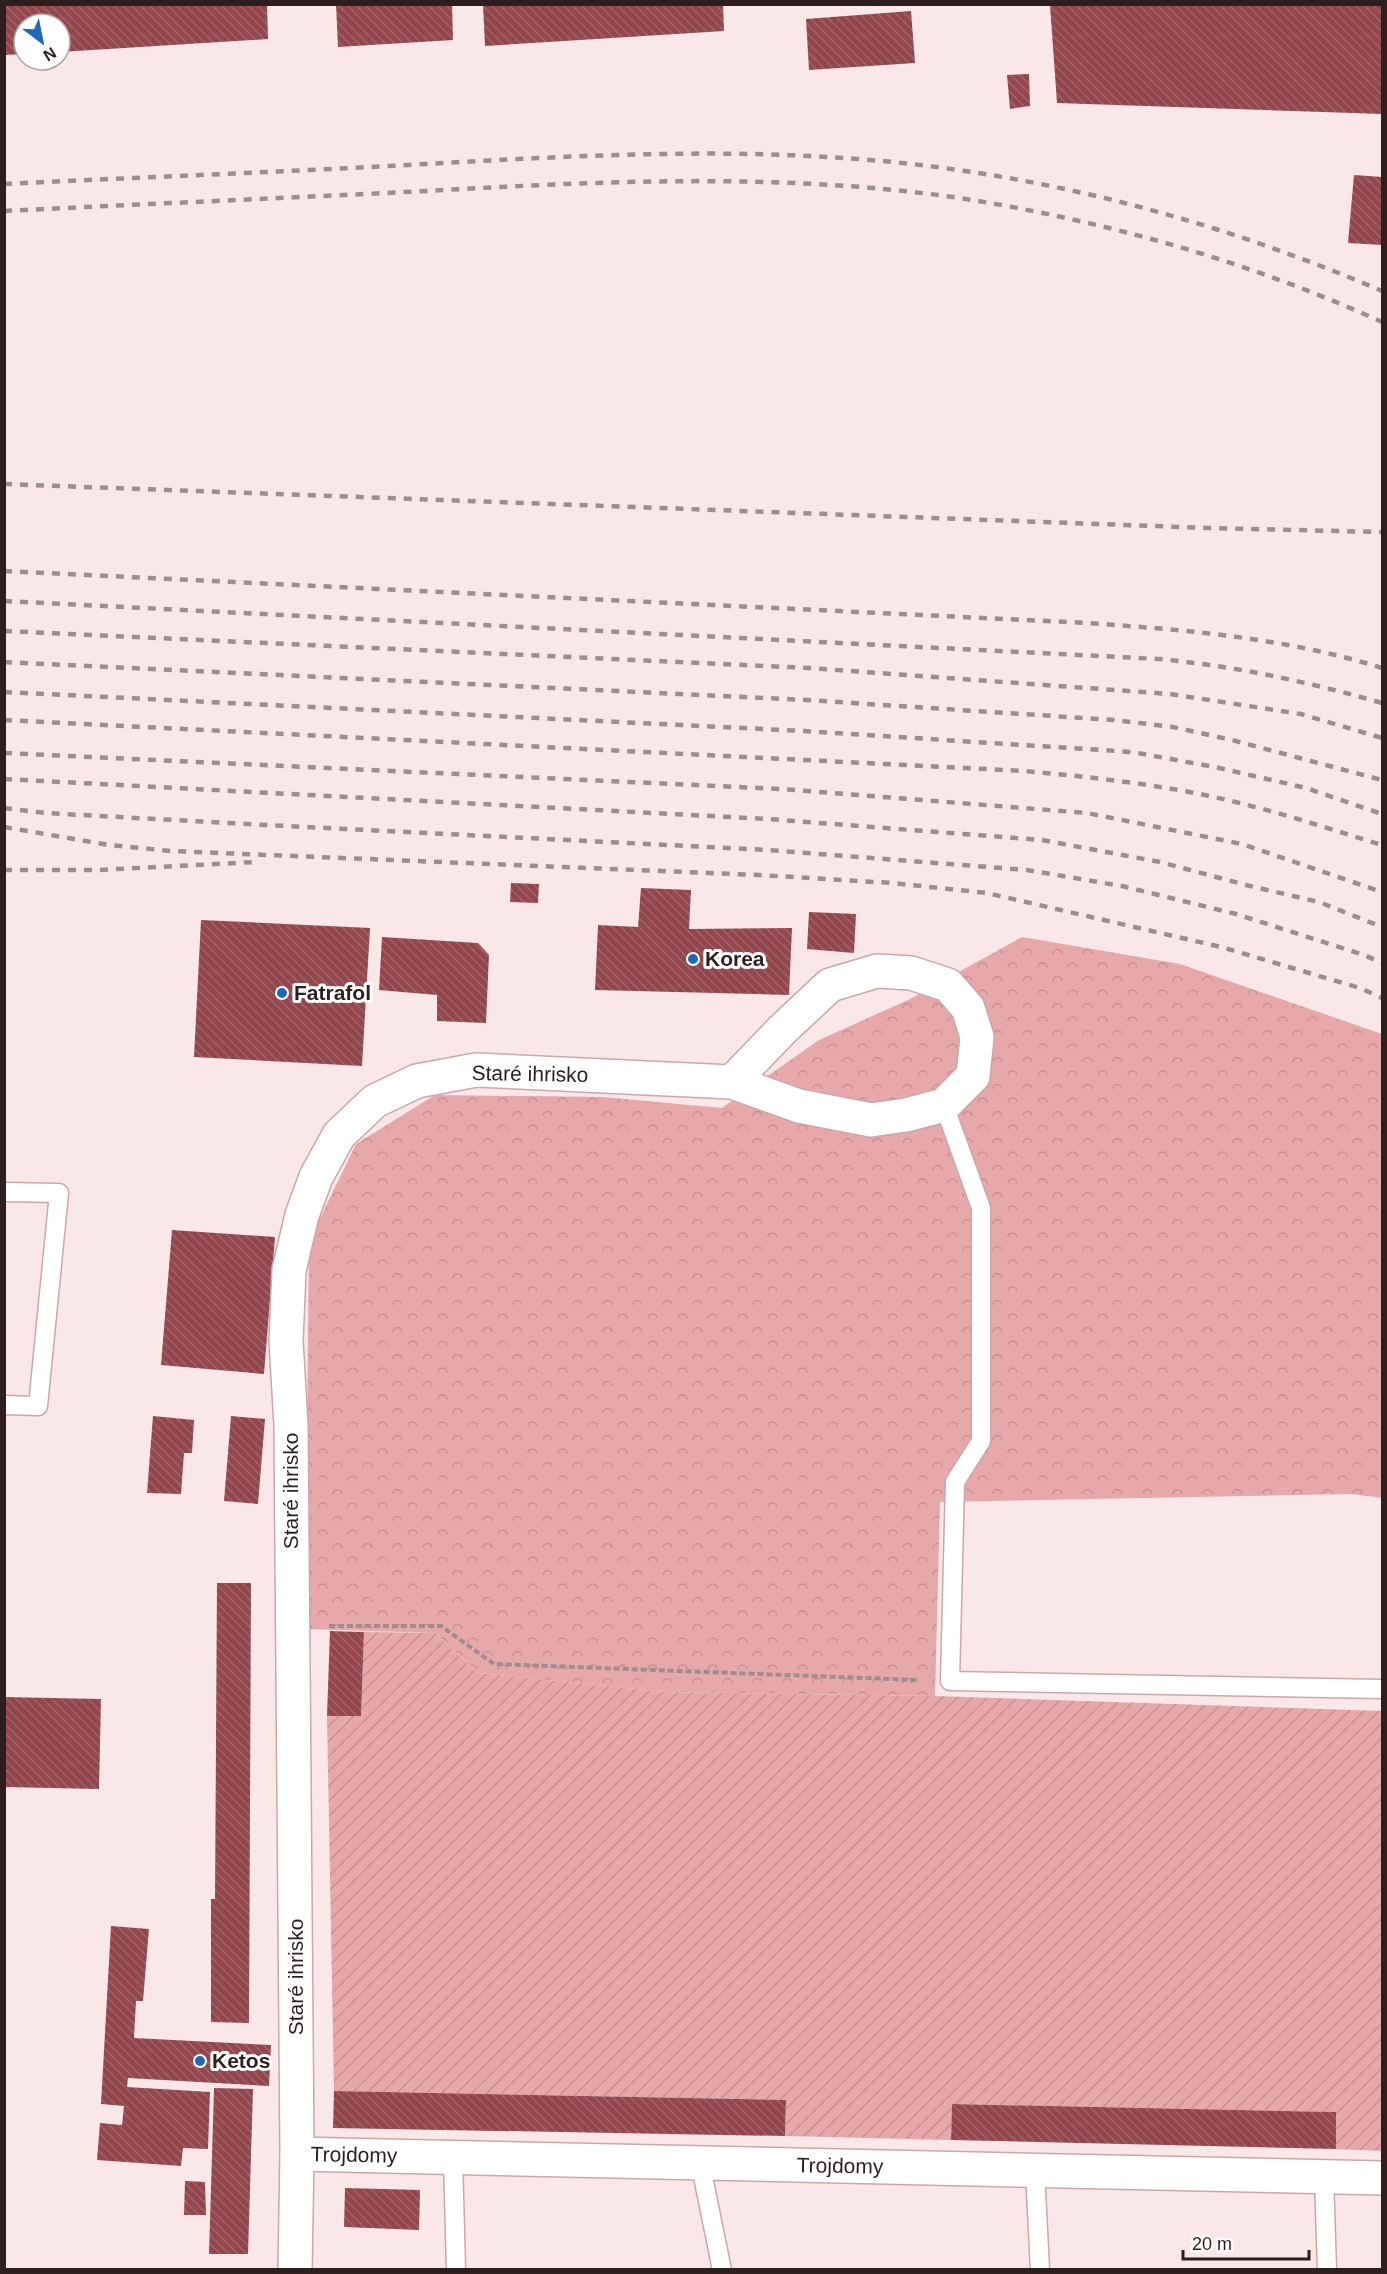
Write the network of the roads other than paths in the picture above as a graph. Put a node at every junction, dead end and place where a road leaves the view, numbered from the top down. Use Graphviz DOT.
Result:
graph roads {
  1 [pos="732,1082"];
  2 [pos="944,1105"];
  3 [pos="4,1192"];
  4 [pos="4,1405"];
  5 [pos="1383,1689"];
  6 [pos="297,2154"];
  7 [pos="453,2157"];
  8 [pos="700,2163"];
  9 [pos="1035,2170"];
  10 [pos="1324,2177"];
  11 [pos="1383,2178"];
  12 [pos="296,2270"];
  13 [pos="456,2270"];
  14 [pos="722,2270"];
  15 [pos="1040,2270"];
  16 [pos="1327,2270"];
  1 -- 2 [label="street, Staré ihrisko"];
  1 -- 2 [label="street"];
  1 -- 6 [label="street, Staré ihrisko"];
  2 -- 5 [label="lane"];
  3 -- 4 [label="lane"];
  6 -- 7 [label="street, Trojdomy"];
  6 -- 12 [label="street, Staré ihrisko"];
  7 -- 8 [label="street, Trojdomy"];
  7 -- 13 [label="lane"];
  8 -- 9 [label="street, Trojdomy"];
  8 -- 14 [label="lane"];
  9 -- 10 [label="street, Trojdomy"];
  9 -- 15 [label="lane"];
  10 -- 11 [label="street, Trojdomy"];
  10 -- 16 [label="lane"];
}
